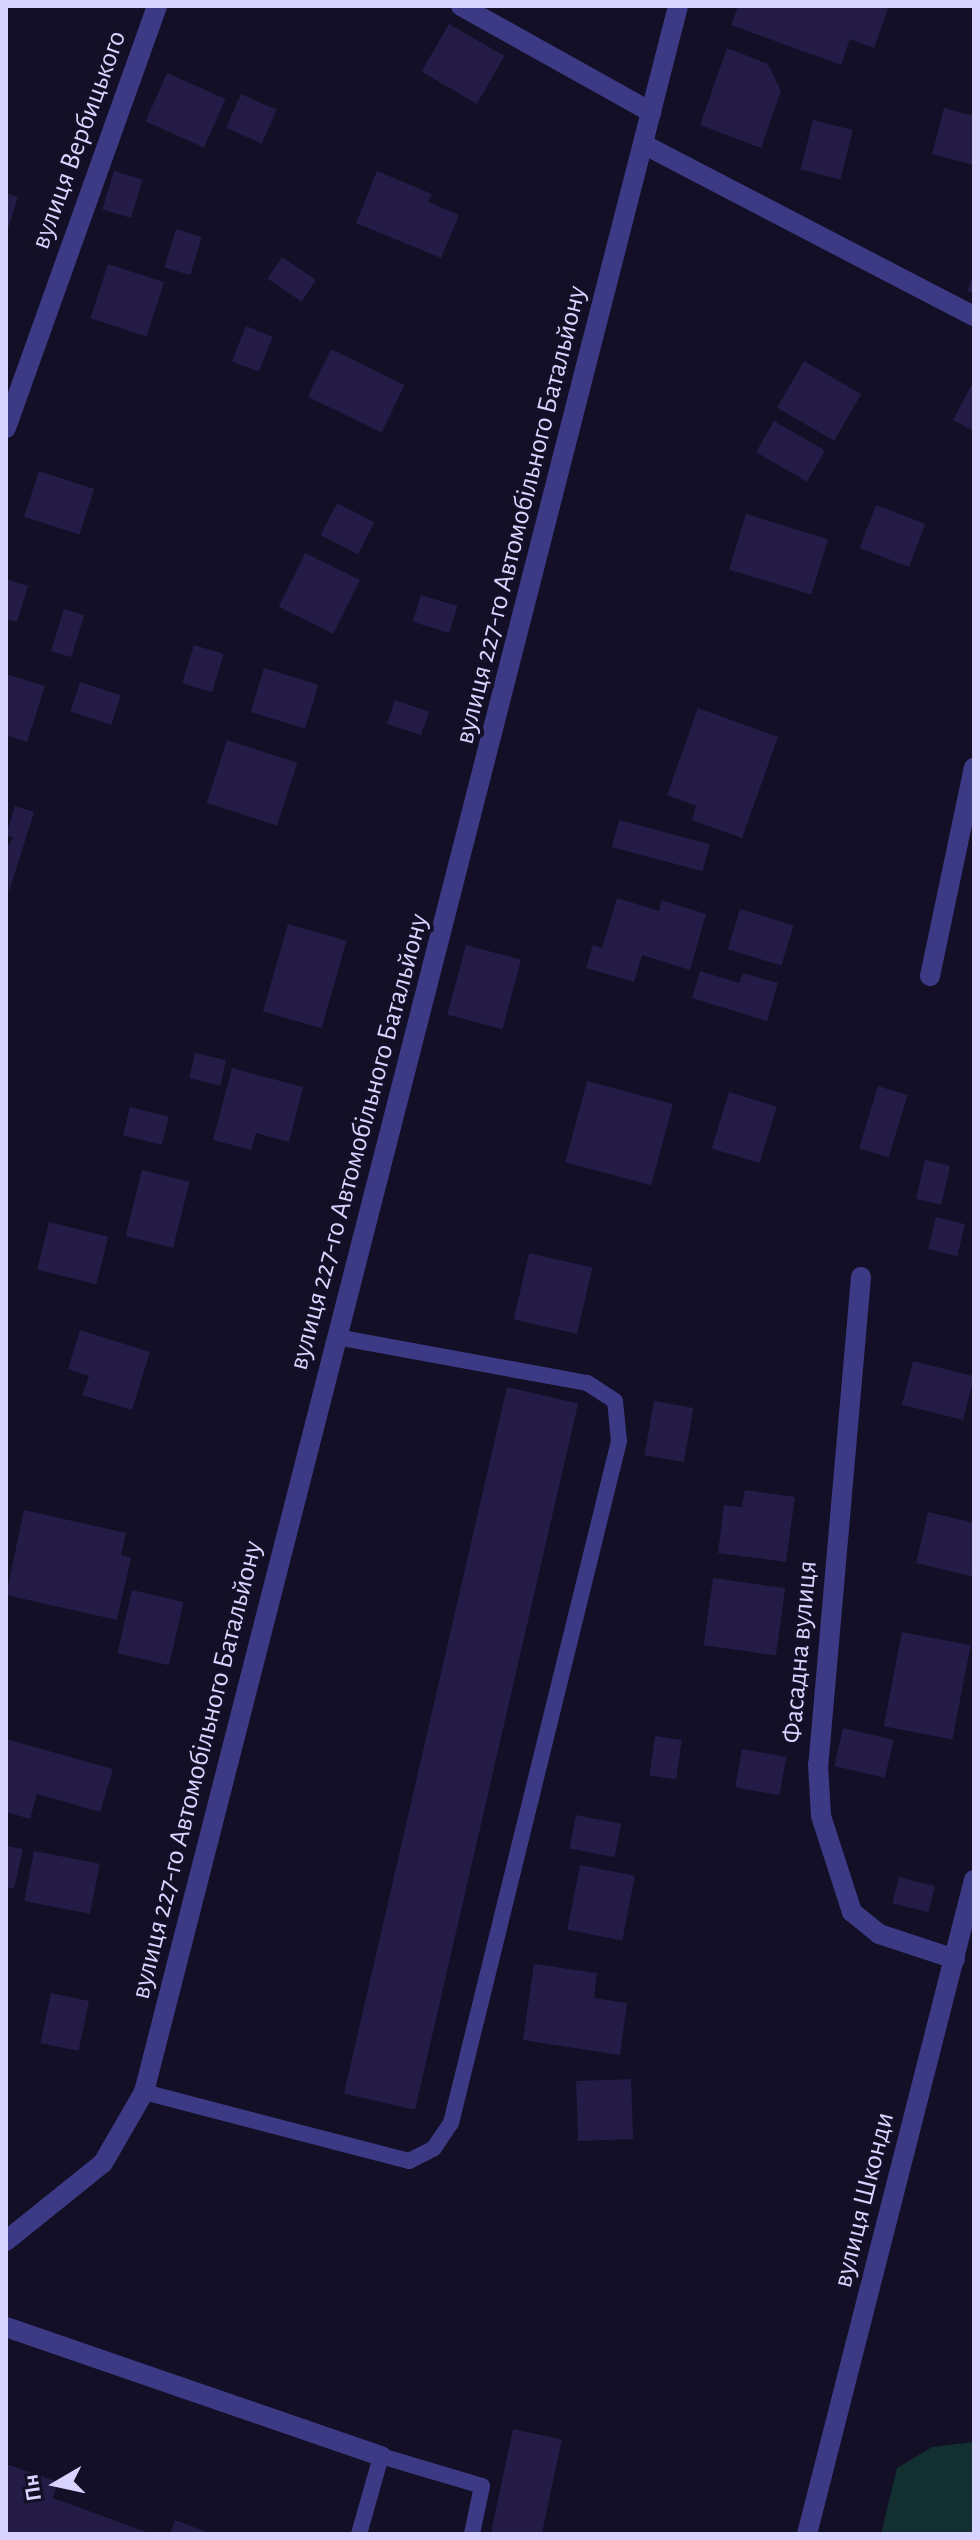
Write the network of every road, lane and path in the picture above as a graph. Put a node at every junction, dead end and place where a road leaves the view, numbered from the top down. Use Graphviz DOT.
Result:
graph roads {
  1 [pos="157,6"];
  2 [pos="461,6"];
  3 [pos="678,6"];
  4 [pos="651,112"];
  5 [pos="643,144"];
  6 [pos="974,316"];
  7 [pos="6,428"];
  8 [pos="974,768"];
  9 [pos="930,976"];
  10 [pos="861,1277"];
  11 [pos="337,1337"];
  12 [pos="974,1880"];
  13 [pos="955,1959"];
  14 [pos="144,2092"];
  15 [pos="6,2241"];
  16 [pos="6,2327"];
  17 [pos="381,2456"];
  18 [pos="359,2534"];
  19 [pos="472,2534"];
  20 [pos="807,2534"];
  1 -- 7 [label="street, вулиця Вербицького"];
  2 -- 4 [label="street"];
  3 -- 4 [label="street, вулиця 227-го Автомобільного Батальйону"];
  4 -- 5 [label="street, вулиця 227-го Автомобільного Батальйону"];
  5 -- 6 [label="street"];
  5 -- 11 [label="street, вулиця 227-го Автомобільного Батальйону"];
  8 -- 9 [label="street"];
  10 -- 13 [label="street, Фасадна вулиця"];
  11 -- 14 [label="street, вулиця 227-го Автомобільного Батальйону"];
  11 -- 14 [label="lane"];
  12 -- 13 [label="street, вулиця Шконди"];
  13 -- 20 [label="street, вулиця Шконди"];
  14 -- 15 [label="street, вулиця 227-го Автомобільного Батальйону"];
  16 -- 17 [label="street"];
  17 -- 18 [label="lane"];
  17 -- 19 [label="lane"];
}
